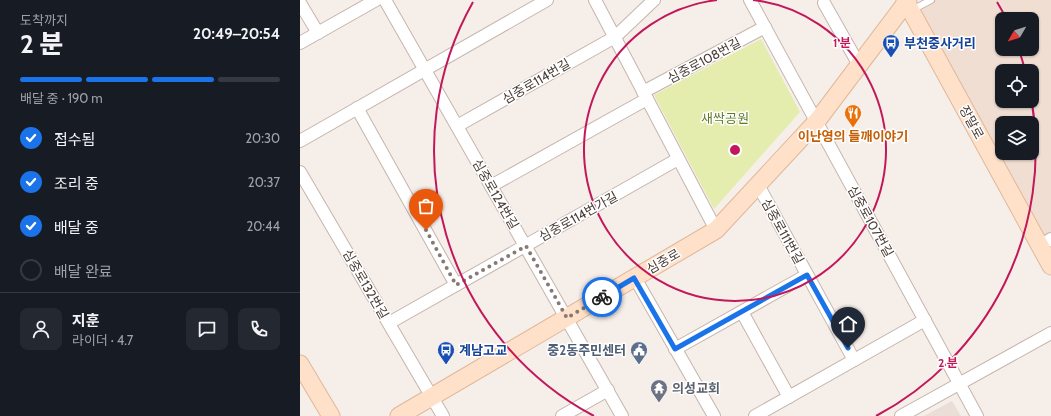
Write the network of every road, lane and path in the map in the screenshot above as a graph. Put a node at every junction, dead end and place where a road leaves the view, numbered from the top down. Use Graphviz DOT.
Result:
graph roads {
  1 [pos="376,0"];
  2 [pos="385,0"];
  3 [pos="547,0"];
  4 [pos="595,0"];
  5 [pos="654,0"];
  6 [pos="750,0"];
  7 [pos="931,0"];
  8 [pos="300,3"];
  9 [pos="824,3"];
  10 [pos="908,4"];
  11 [pos="765,27"];
  12 [pos="318,33"];
  13 [pos="615,37"];
  14 [pos="300,43"];
  15 [pos="859,65"];
  16 [pos="425,70"];
  17 [pos="645,96"];
  18 [pos="357,108"];
  19 [pos="817,121"];
  20 [pos="457,126"];
  21 [pos="300,141"];
  22 [pos="678,159"];
  23 [pos="300,172"];
  24 [pos="758,185"];
  25 [pos="491,186"];
  26 [pos="716,230"];
  27 [pos="1045,242"];
  28 [pos="526,246"];
  29 [pos="1051,266"];
  30 [pos="807,275"];
  31 [pos="634,278"];
  32 [pos="456,285"];
  33 [pos="742,312"];
  34 [pos="567,318"];
  35 [pos="925,320"];
  36 [pos="388,323"];
  37 [pos="1051,333"];
  38 [pos="675,349"];
  39 [pos="854,360"];
  40 [pos="300,364"];
  41 [pos="960,384"];
  42 [pos="608,390"];
  43 [pos="432,397"];
  44 [pos="789,397"];
  45 [pos="331,416"];
  46 [pos="399,416"];
  47 [pos="443,416"];
  48 [pos="562,416"];
  49 [pos="622,416"];
  50 [pos="714,416"];
  51 [pos="755,416"];
  52 [pos="901,416"];
  53 [pos="977,416"];
  1 -- 12 [label="street"];
  2 -- 16 [label="street, 심중로124번길"];
  3 -- 16 [label="street"];
  4 -- 13 [label="street"];
  5 -- 13 [label="street"];
  6 -- 11 [label="street"];
  7 -- 10 [label="lane"];
  8 -- 12 [label="street"];
  9 -- 15 [label="street"];
  10 -- 15 [label="street, 심중로"];
  10 -- 27 [label="street, 장말로"];
  11 -- 17 [label="street, 심중로108번길"];
  11 -- 19 [label="street"];
  12 -- 14 [label="street"];
  13 -- 17 [label="street"];
  13 -- 20 [label="street, 심중로114번길"];
  15 -- 19 [label="street, 심중로"];
  16 -- 18 [label="street"];
  16 -- 20 [label="street, 심중로124번길"];
  17 -- 22 [label="street"];
  17 -- 25 [label="street"];
  18 -- 21 [label="street"];
  18 -- 32 [label="street"];
  19 -- 24 [label="street, 심중로"];
  19 -- 35 [label="street, 심중로107번길"];
  20 -- 25 [label="street, 심중로124번길"];
  22 -- 26 [label="street"];
  22 -- 28 [label="street, 심중로114번가길"];
  23 -- 36 [label="street, 심중로132번길"];
  24 -- 26 [label="street, 심중로"];
  24 -- 30 [label="street, 심중로111번길"];
  25 -- 28 [label="street, 심중로124번길"];
  26 -- 31 [label="street, 심중로"];
  27 -- 29 [label="street, 장말로"];
  28 -- 32 [label="street, 심중로114번가길"];
  28 -- 34 [label="street, 심중로124번길"];
  30 -- 33 [label="street"];
  30 -- 39 [label="street, 심중로111번길"];
  31 -- 34 [label="street, 심중로"];
  31 -- 38 [label="street"];
  32 -- 36 [label="street, 심중로114번가길"];
  33 -- 38 [label="street"];
  33 -- 44 [label="street"];
  34 -- 42 [label="street, 심중로124번길"];
  34 -- 43 [label="street, 심중로"];
  35 -- 39 [label="street"];
  35 -- 41 [label="street, 심중로107번길"];
  36 -- 43 [label="street, 심중로132번길"];
  37 -- 41 [label="street"];
  38 -- 50 [label="street"];
  39 -- 44 [label="street"];
  40 -- 45 [label="street"];
  41 -- 52 [label="street"];
  41 -- 53 [label="street, 심중로107번길"];
  42 -- 48 [label="street"];
  42 -- 49 [label="street, 심중로124번길"];
  43 -- 46 [label="street, 심중로"];
  43 -- 47 [label="street, 심중로132번길"];
  44 -- 51 [label="street"];
}
